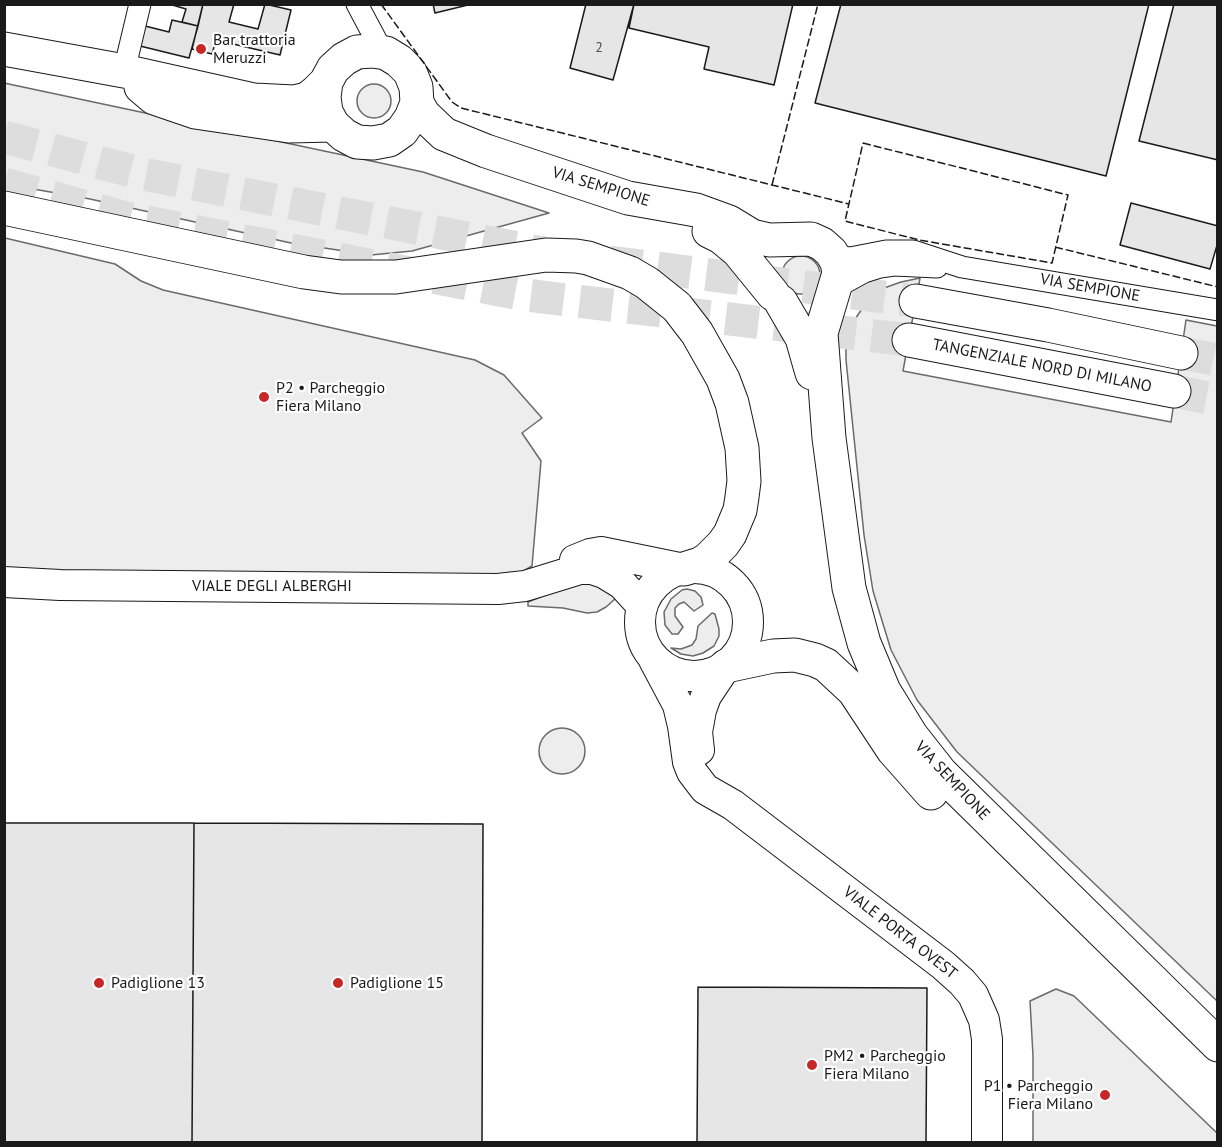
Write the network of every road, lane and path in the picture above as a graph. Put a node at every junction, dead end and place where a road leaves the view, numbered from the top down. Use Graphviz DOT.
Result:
graph roads {
  1 [pos="140,4"];
  2 [pos="352,4"];
  3 [pos="357,4"];
  4 [pos="4,49"];
  5 [pos="383,52"];
  6 [pos="350,56"];
  7 [pos="124,71"];
  8 [pos="326,82"];
  9 [pos="417,103"];
  10 [pos="333,125"];
  11 [pos="388,140"];
  12 [pos="4,208"];
  13 [pos="799,238"];
  14 [pos="831,252"];
  15 [pos="962,267"];
  16 [pos="833,292"];
  17 [pos="777,298"];
  18 [pos="916,301"];
  19 [pos="1218,310"];
  20 [pos="909,340"];
  21 [pos="1181,353"];
  22 [pos="1174,391"];
  23 [pos="829,438"];
  24 [pos="684,568"];
  25 [pos="4,582"];
  26 [pos="539,582"];
  27 [pos="642,606"];
  28 [pos="654,660"];
  29 [pos="726,666"];
  30 [pos="733,806"];
  31 [pos="1024,856"];
  32 [pos="1218,1045"];
  33 [pos="987,1143"];
  1 -- 7 [label="street"];
  2 -- 6 [label="street"];
  3 -- 5 [label="street"];
  4 -- 7 [label="main road"];
  5 -- 6 [label="main road"];
  5 -- 9 [label="main road"];
  6 -- 8 [label="main road"];
  7 -- 8 [label="main road"];
  7 -- 10 [label="main road"];
  8 -- 10 [label="main road"];
  9 -- 11 [label="main road"];
  9 -- 13 [label="main road, VIA SEMPIONE"];
  10 -- 11 [label="main road"];
  11 -- 17 [label="main road, VIA SEMPIONE"];
  12 -- 24 [label="main road"];
  13 -- 14 [label="main road, VIA SEMPIONE"];
  13 -- 17 [label="main road"];
  14 -- 15 [label="street, VIA SEMPIONE"];
  14 -- 16 [label="main road, VIA SEMPIONE"];
  15 -- 16 [label="street, VIA SEMPIONE"];
  15 -- 19 [label="street, VIA SEMPIONE"];
  16 -- 17 [label="main road"];
  16 -- 23 [label="main road, VIA SEMPIONE"];
  17 -- 23 [label="main road, VIA SEMPIONE"];
  18 -- 21 [label="main road"];
  20 -- 22 [label="main road, TANGENZIALE NORD DI MILANO"];
  23 -- 31 [label="main road, VIA SEMPIONE"];
  24 -- 26 [label="street, VIALE DEGLI ALBERGHI"];
  24 -- 27 [label="street"];
  24 -- 29 [label="street"];
  25 -- 26 [label="street, VIALE DEGLI ALBERGHI"];
  26 -- 27 [label="street, VIALE DEGLI ALBERGHI"];
  27 -- 28 [label="street"];
  28 -- 29 [label="street"];
  28 -- 30 [label="street, VIALE PORTA OVEST"];
  29 -- 30 [label="street, VIALE PORTA OVEST"];
  29 -- 31 [label="main road"];
  30 -- 33 [label="street, VIALE PORTA OVEST"];
  31 -- 32 [label="main road, VIA SEMPIONE"];
}
